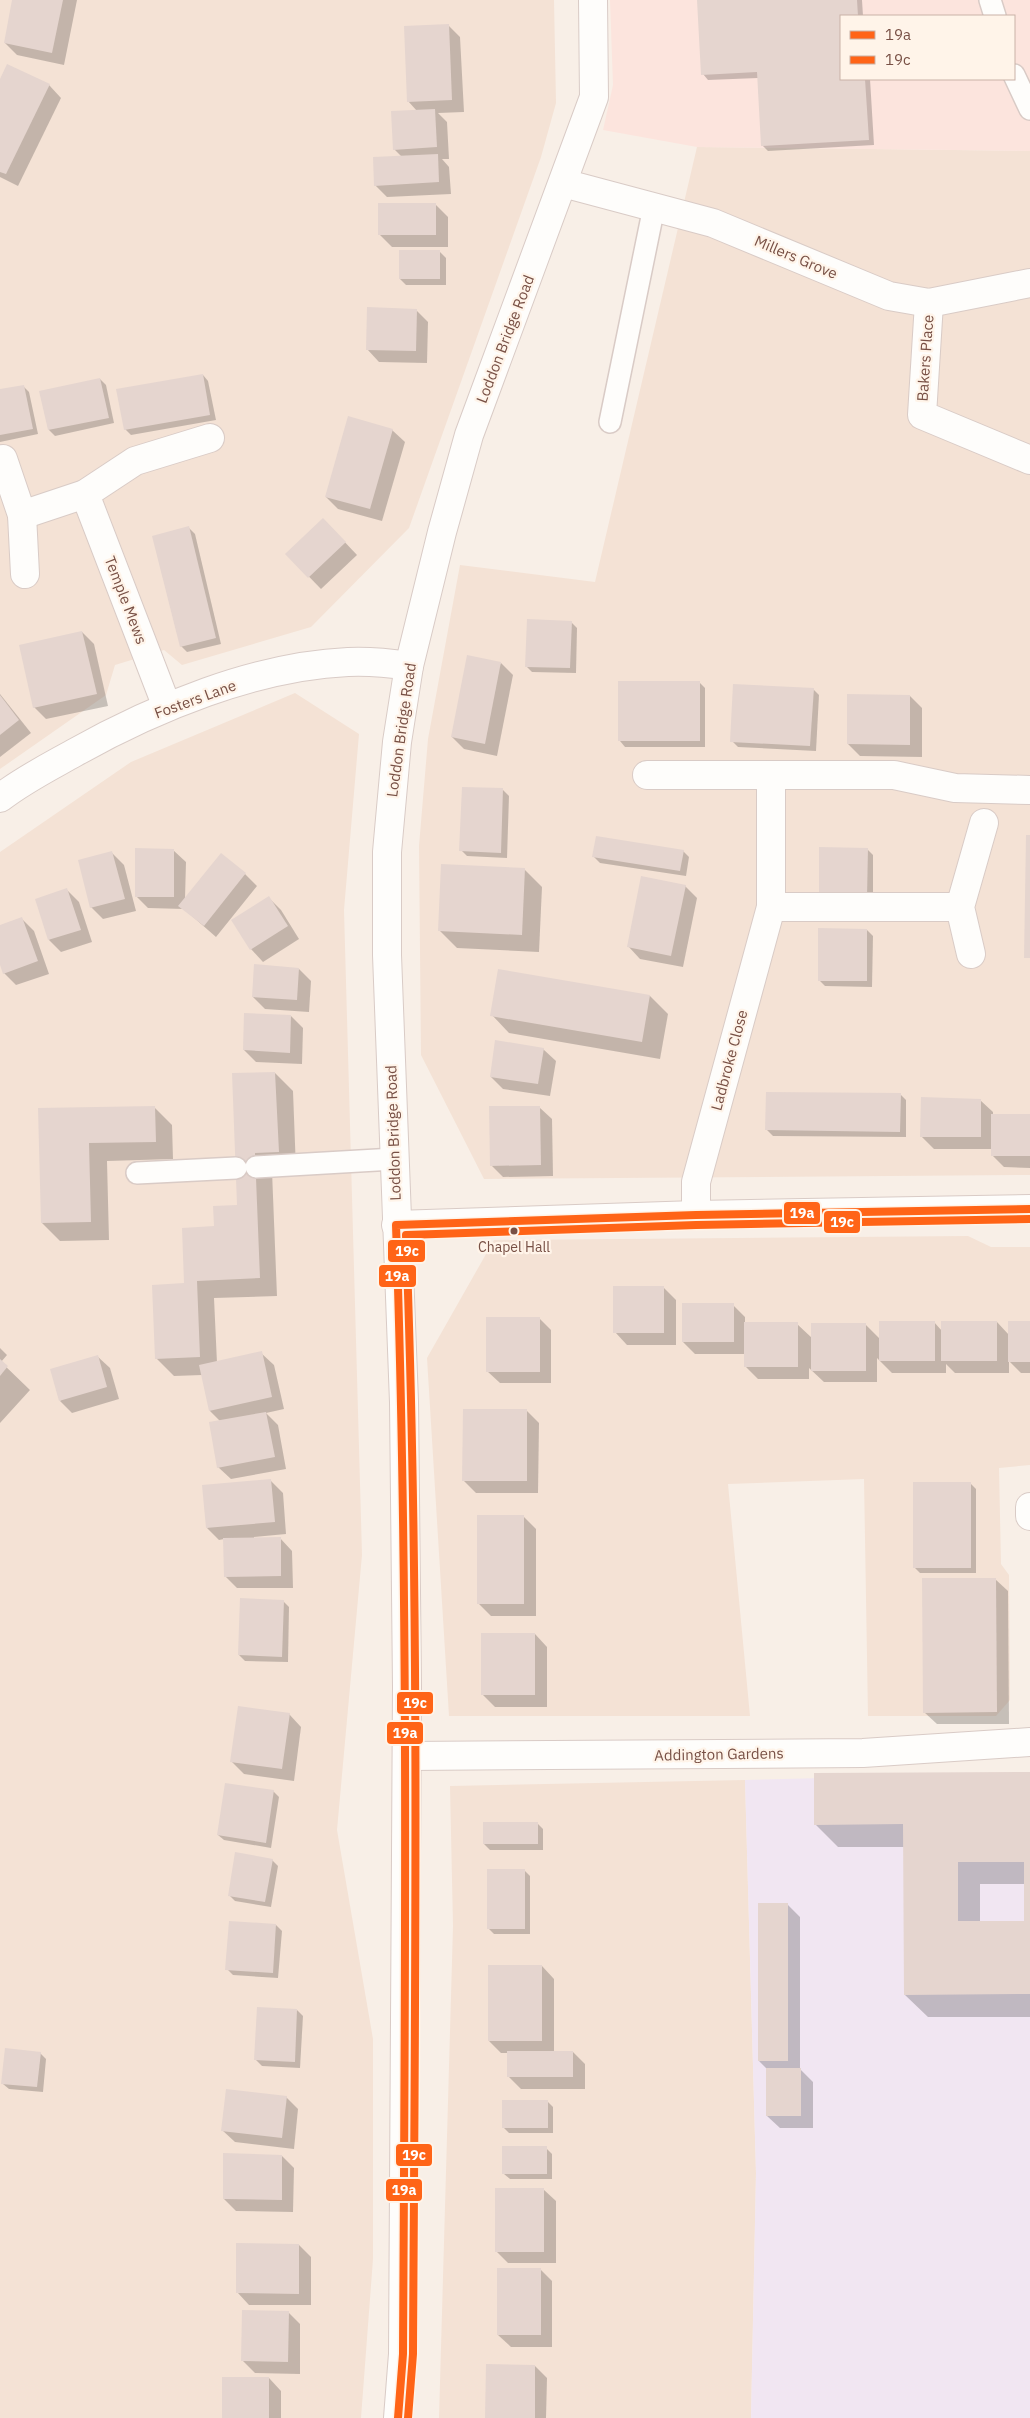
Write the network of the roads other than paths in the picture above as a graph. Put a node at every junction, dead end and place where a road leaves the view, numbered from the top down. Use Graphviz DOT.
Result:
graph roads {
  1 [pos="593,0"];
  2 [pos="990,0"];
  3 [pos="995,15"];
  4 [pos="1015,77"];
  5 [pos="1030,109"];
  6 [pos="564,183"];
  7 [pos="654,207"];
  8 [pos="1030,284"];
  9 [pos="929,303"];
  10 [pos="610,422"];
  11 [pos="210,438"];
  12 [pos="2,459"];
  13 [pos="1030,460"];
  14 [pos="85,494"];
  15 [pos="22,515"];
  16 [pos="25,574"];
  17 [pos="409,666"];
  18 [pos="167,707"];
  19 [pos="647,775"];
  20 [pos="770,775"];
  21 [pos="1030,790"];
  22 [pos="0,798"];
  23 [pos="984,823"];
  24 [pos="770,907"];
  25 [pos="960,907"];
  26 [pos="971,954"];
  27 [pos="394,1159"];
  28 [pos="137,1173"];
  29 [pos="1030,1209"];
  30 [pos="696,1215"];
  31 [pos="396,1225"];
  32 [pos="1030,1506"];
  33 [pos="1030,1516"];
  34 [pos="1030,1742"];
  35 [pos="407,1756"];
  36 [pos="398,2418"];
  1 -- 6 [label="street, Loddon Bridge Road"];
  2 -- 3 [label="lane"];
  4 -- 5 [label="lane"];
  6 -- 7 [label="street, Millers Grove"];
  6 -- 17 [label="street, Loddon Bridge Road"];
  7 -- 9 [label="street, Millers Grove"];
  7 -- 10 [label="lane"];
  8 -- 9 [label="street, Millers Grove"];
  9 -- 13 [label="street, Bakers Place"];
  11 -- 14 [label="street"];
  12 -- 15 [label="street"];
  14 -- 15 [label="street"];
  14 -- 18 [label="street, Temple Mews"];
  15 -- 16 [label="street"];
  17 -- 18 [label="street, Fosters Lane"];
  17 -- 27 [label="street, Loddon Bridge Road"];
  18 -- 22 [label="street, Fosters Lane"];
  19 -- 20 [label="street"];
  20 -- 21 [label="street"];
  20 -- 24 [label="street, Ladbroke Close"];
  23 -- 25 [label="street"];
  24 -- 25 [label="street"];
  24 -- 30 [label="street, Ladbroke Close"];
  25 -- 26 [label="street"];
  27 -- 28 [label="lane"];
  27 -- 31 [label="street, Loddon Bridge Road"];
  29 -- 30 [label="street"];
  30 -- 31 [label="street"];
  31 -- 35 [label="street, Loddon Bridge Road"];
  32 -- 33 [label="street"];
  34 -- 35 [label="street, Addington Gardens"];
  35 -- 36 [label="street, Loddon Bridge Road"];
}
